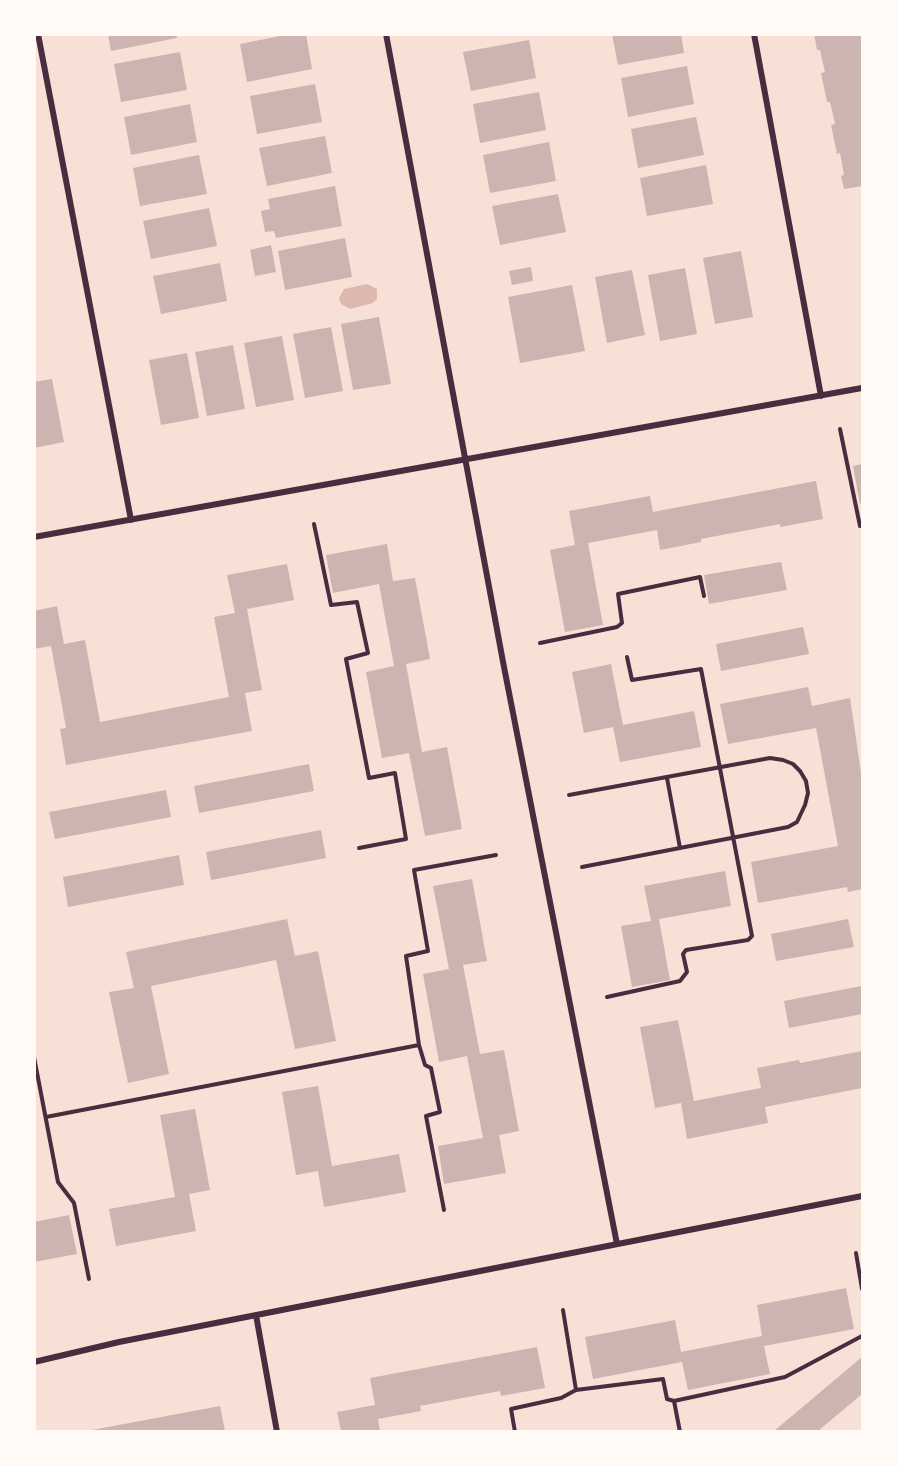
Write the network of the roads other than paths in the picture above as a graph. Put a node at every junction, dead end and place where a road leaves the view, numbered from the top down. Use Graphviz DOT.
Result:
graph roads {
  1 [pos="38,34"];
  2 [pos="386,34"];
  3 [pos="754,34"];
  4 [pos="862,388"];
  5 [pos="821,396"];
  6 [pos="466,459"];
  7 [pos="131,520"];
  8 [pos="34,537"];
  9 [pos="862,1196"];
  10 [pos="616,1244"];
  11 [pos="256,1315"];
  12 [pos="34,1362"];
  13 [pos="277,1431"];
  1 -- 7 [label="street"];
  2 -- 6 [label="street"];
  3 -- 5 [label="street"];
  4 -- 5 [label="street"];
  5 -- 6 [label="street"];
  6 -- 7 [label="street"];
  6 -- 10 [label="street"];
  7 -- 8 [label="street"];
  9 -- 10 [label="street"];
  10 -- 11 [label="street"];
  11 -- 12 [label="street"];
  11 -- 13 [label="street"];
}
